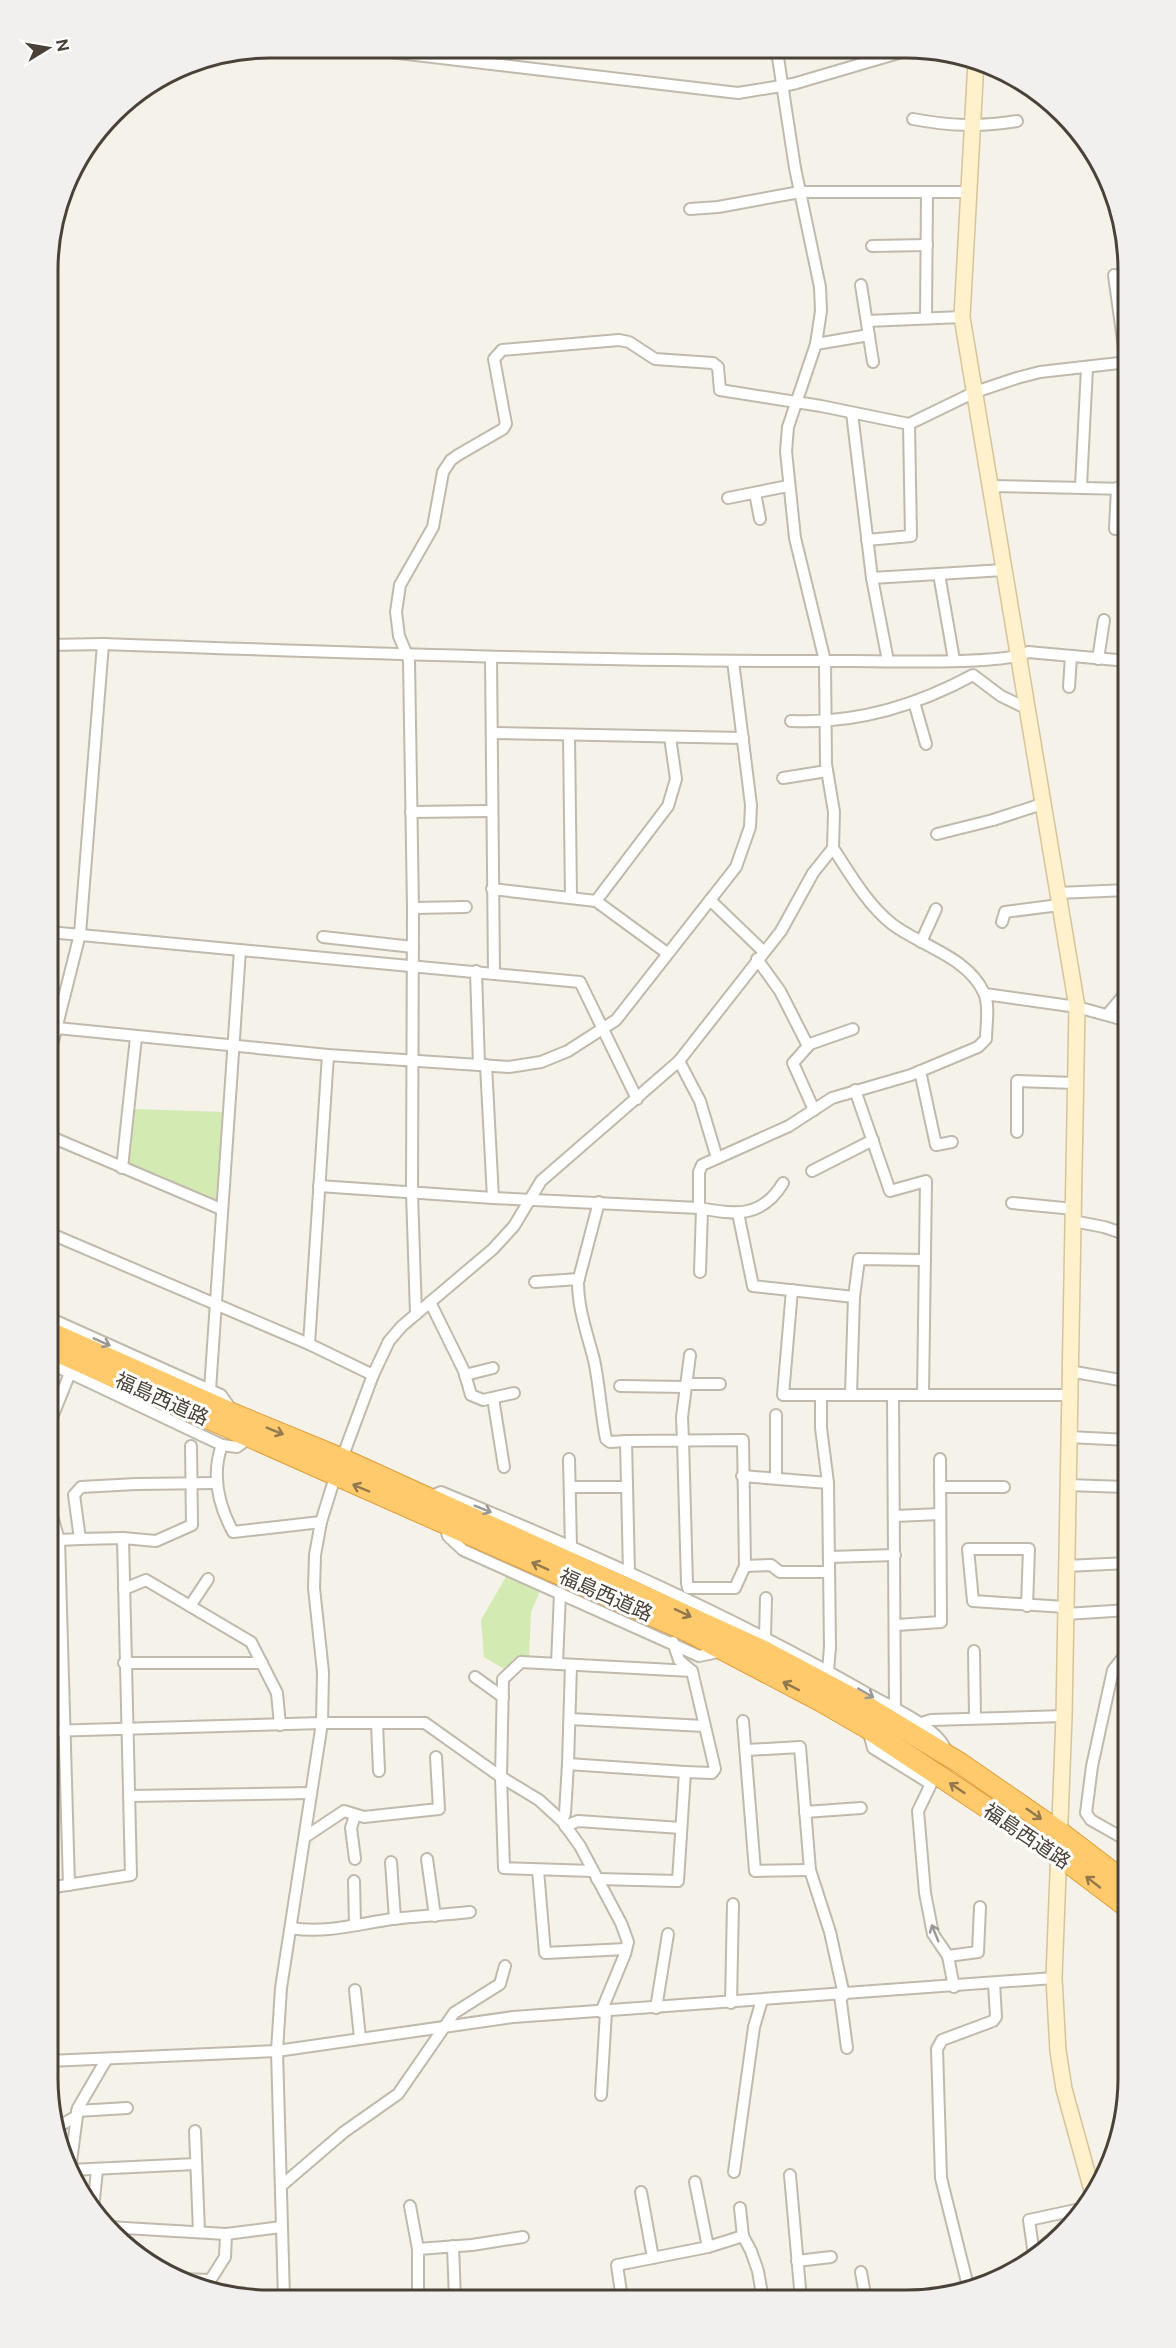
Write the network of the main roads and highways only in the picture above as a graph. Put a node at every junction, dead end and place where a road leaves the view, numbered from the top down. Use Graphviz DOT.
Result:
graph roads {
  1 [pos="58,1336"];
  2 [pos="58,1352"];
  3 [pos="1101,1863"];
  4 [pos="1118,1867"];
  5 [pos="1118,1876"];
  6 [pos="1118,1900"];
  1 -- 3 [label="highway, 福島西道路, one-way"];
  6 -- 2 [label="highway, 福島西道路, one-way"];
  3 -- 4 [label="highway"];
  3 -- 5 [label="highway, 福島西道路"];
}
